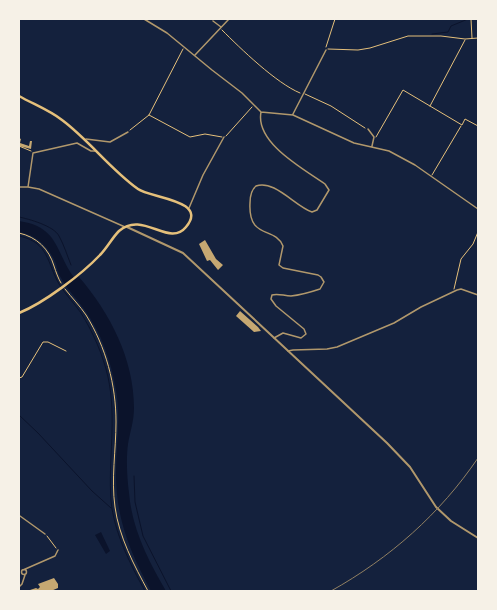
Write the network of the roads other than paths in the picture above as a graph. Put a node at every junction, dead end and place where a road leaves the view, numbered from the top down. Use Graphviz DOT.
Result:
graph roads {
  1 [pos="144,19"];
  2 [pos="229,19"];
  3 [pos="213,21"];
  4 [pos="221,28"];
  5 [pos="326,50"];
  6 [pos="195,55"];
  7 [pos="19,96"];
  8 [pos="261,112"];
  9 [pos="293,115"];
  10 [pos="368,129"];
  11 [pos="128,132"];
  12 [pos="224,137"];
  13 [pos="84,139"];
  14 [pos="372,147"];
  15 [pos="97,151"];
  16 [pos="19,187"];
  17 [pos="28,187"];
  18 [pos="189,208"];
  19 [pos="478,209"];
  20 [pos="127,227"];
  21 [pos="478,294"];
  22 [pos="19,313"];
  23 [pos="274,338"];
  24 [pos="288,351"];
  25 [pos="19,515"];
  26 [pos="45,534"];
  27 [pos="478,538"];
  28 [pos="58,550"];
  29 [pos="27,567"];
  30 [pos="23,570"];
  31 [pos="26,571"];
  32 [pos="24,574"];
  33 [pos="19,587"];
  1 -- 6 [label="street"];
  2 -- 4 [label="street"];
  3 -- 4 [label="street"];
  4 -- 6 [label="street"];
  5 -- 9 [label="street"];
  6 -- 8 [label="street"];
  7 -- 13 [label="main road"];
  8 -- 9 [label="street"];
  8 -- 23 [label="street"];
  9 -- 14 [label="street"];
  10 -- 14 [label="street"];
  11 -- 13 [label="street"];
  12 -- 18 [label="street"];
  13 -- 15 [label="main road"];
  14 -- 19 [label="street"];
  15 -- 17 [label="street"];
  15 -- 18 [label="main road"];
  16 -- 17 [label="street"];
  17 -- 20 [label="street"];
  18 -- 20 [label="main road"];
  20 -- 22 [label="main road"];
  20 -- 23 [label="street"];
  21 -- 24 [label="street"];
  23 -- 24 [label="street"];
  24 -- 27 [label="street"];
  25 -- 26 [label="street"];
  28 -- 29 [label="street"];
  29 -- 30 [label="street"];
  29 -- 31 [label="street"];
  30 -- 31 [label="street"];
  30 -- 32 [label="street"];
  31 -- 32 [label="street"];
  32 -- 33 [label="street"];
}
